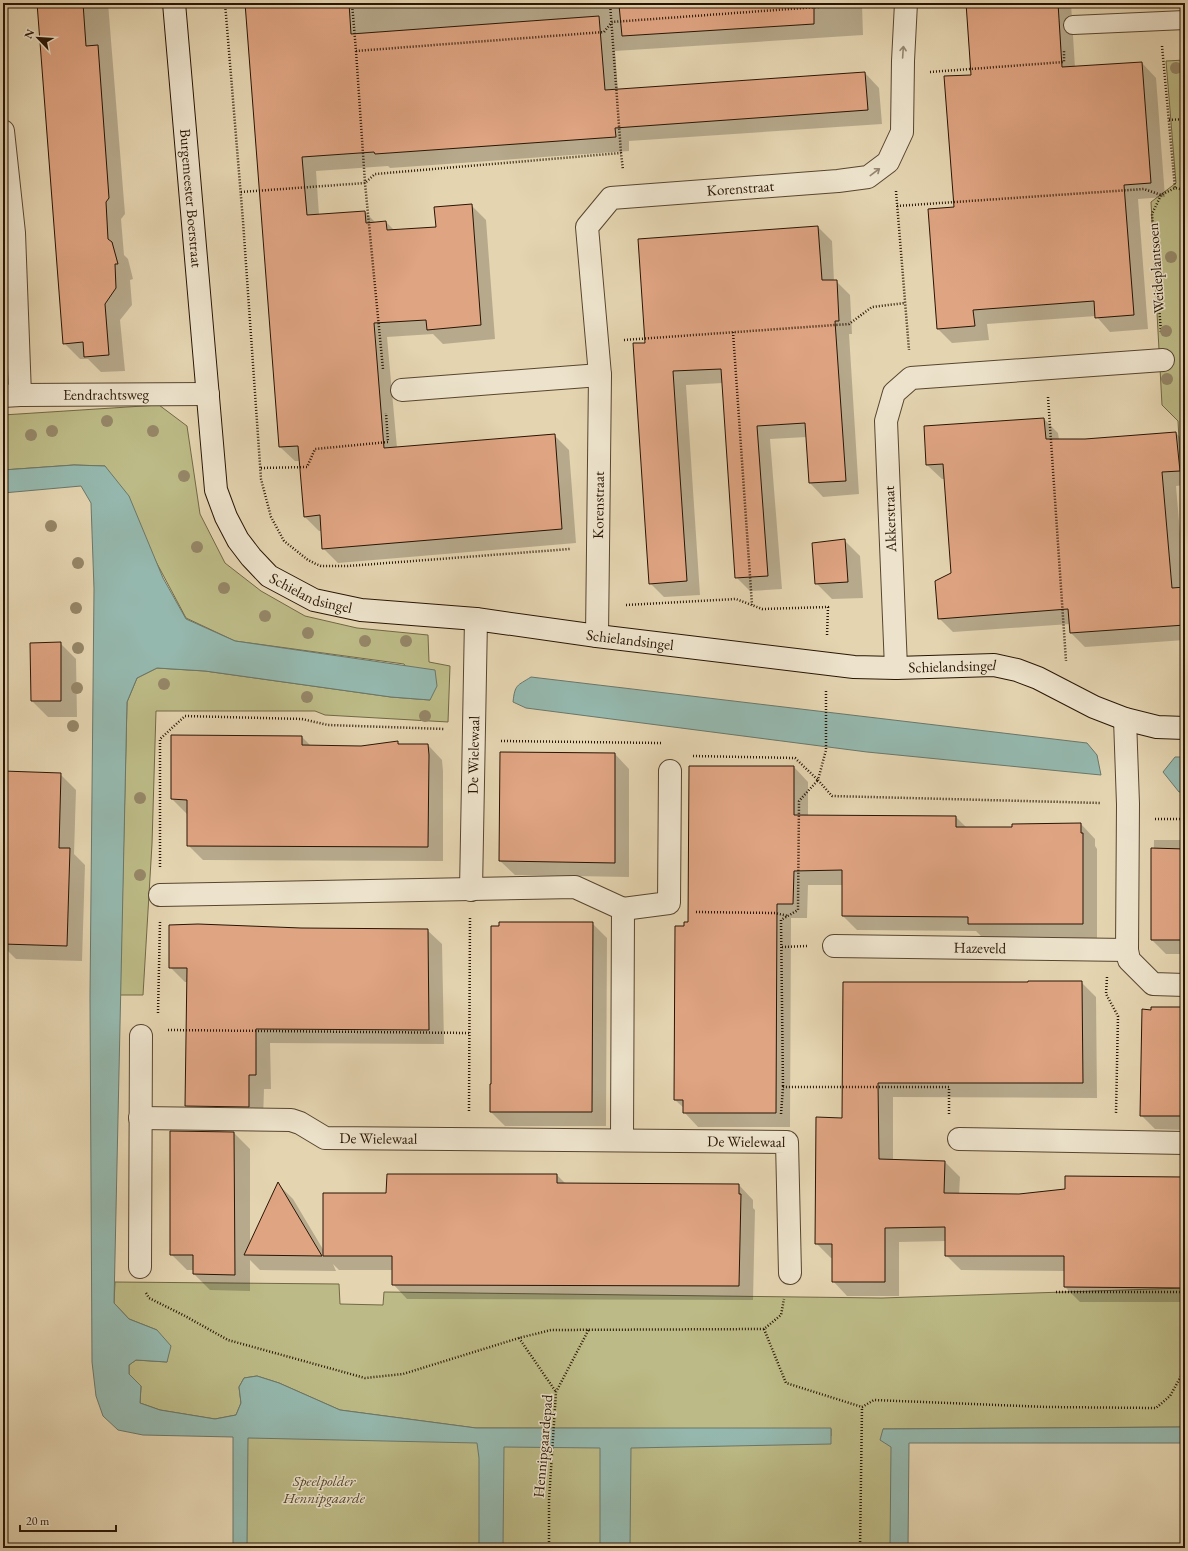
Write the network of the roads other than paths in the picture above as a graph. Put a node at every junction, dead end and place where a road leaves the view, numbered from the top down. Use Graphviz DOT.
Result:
graph roads {
  1 [pos="174,3"];
  2 [pos="906,3"];
  3 [pos="1185,20"];
  4 [pos="1073,26"];
  5 [pos="3,131"];
  6 [pos="1163,360"];
  7 [pos="600,375"];
  8 [pos="394,390"];
  9 [pos="208,394"];
  10 [pos="12,395"];
  11 [pos="476,619"];
  12 [pos="597,636"];
  13 [pos="896,668"];
  14 [pos="1125,719"];
  15 [pos="1185,728"];
  16 [pos="670,770"];
  17 [pos="471,890"];
  18 [pos="160,895"];
  19 [pos="624,909"];
  20 [pos="834,946"];
  21 [pos="1117,949"];
  22 [pos="1185,985"];
  23 [pos="146,1032"];
  24 [pos="140,1118"];
  25 [pos="959,1139"];
  26 [pos="622,1140"];
  27 [pos="1185,1143"];
  28 [pos="140,1267"];
  29 [pos="790,1273"];
  1 -- 9 [label="street, Burgemeester Boerstraat"];
  7 -- 2 [label="street, Korenstraat, one-way"];
  3 -- 4 [label="lane"];
  5 -- 10 [label="street"];
  6 -- 13 [label="street, Akkerstraat"];
  7 -- 8 [label="street"];
  7 -- 12 [label="street, Korenstraat"];
  9 -- 10 [label="street, Eendrachtsweg"];
  9 -- 11 [label="street, Schielandsingel"];
  11 -- 12 [label="street, Schielandsingel"];
  11 -- 17 [label="street, De Wielewaal"];
  12 -- 13 [label="street, Schielandsingel"];
  13 -- 14 [label="street, Schielandsingel"];
  14 -- 15 [label="street, Schielandsingel"];
  14 -- 21 [label="street"];
  16 -- 19 [label="street"];
  17 -- 18 [label="street"];
  17 -- 19 [label="street"];
  19 -- 26 [label="street"];
  20 -- 21 [label="street, Hazeveld"];
  21 -- 22 [label="street"];
  23 -- 24 [label="street"];
  24 -- 26 [label="street, De Wielewaal"];
  24 -- 28 [label="street"];
  25 -- 27 [label="street"];
  26 -- 29 [label="street, De Wielewaal"];
}
